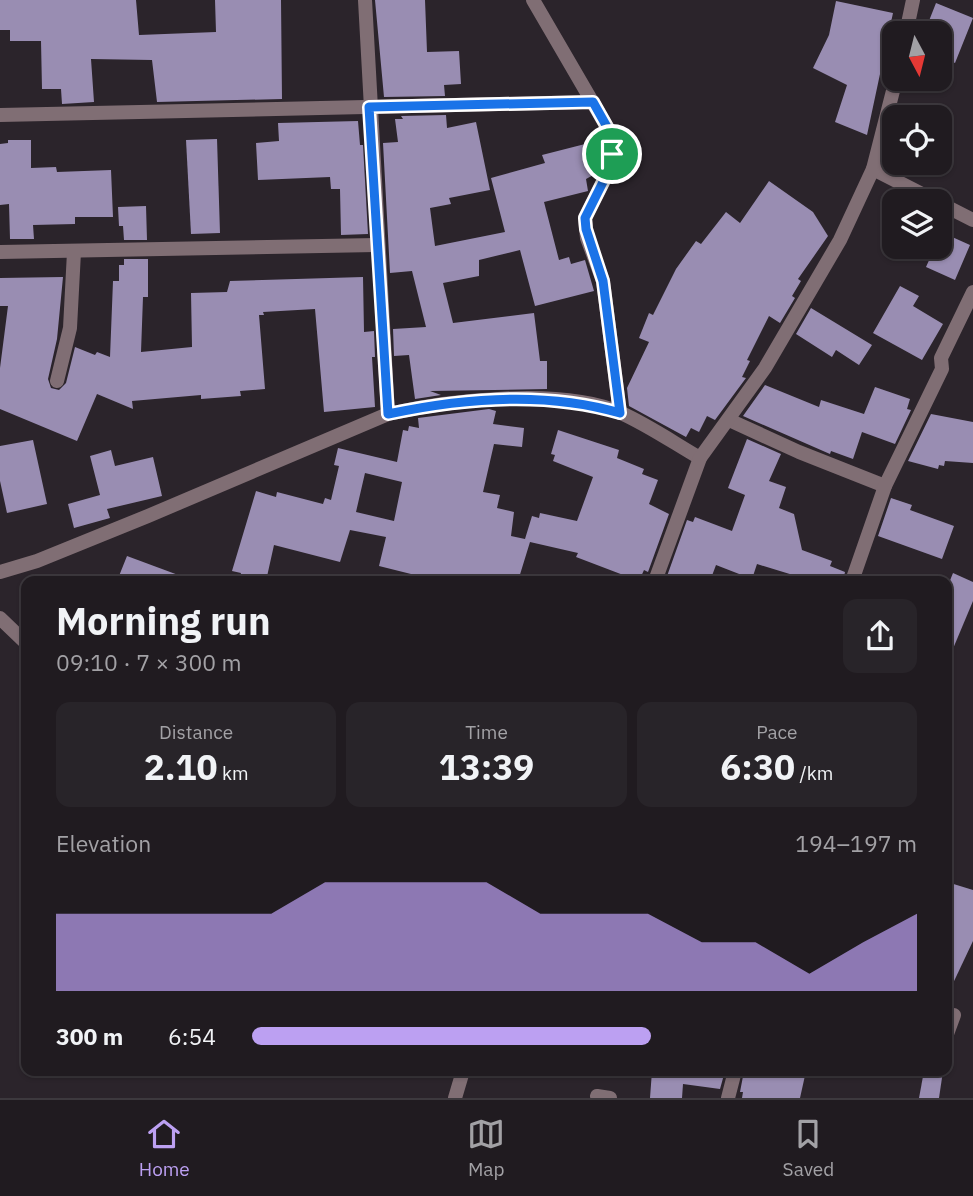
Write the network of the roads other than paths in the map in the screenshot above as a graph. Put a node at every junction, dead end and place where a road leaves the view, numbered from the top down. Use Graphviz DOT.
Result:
graph roads {
  1 [pos="365,0"];
  2 [pos="533,0"];
  3 [pos="913,0"];
  4 [pos="909,21"];
  5 [pos="893,91"];
  6 [pos="593,102"];
  7 [pos="369,107"];
  8 [pos="0,115"];
  9 [pos="873,169"];
  10 [pos="973,220"];
  11 [pos="376,245"];
  12 [pos="0,252"];
  13 [pos="74,252"];
  14 [pos="973,292"];
  15 [pos="966,325"];
  16 [pos="57,380"];
  17 [pos="620,413"];
  18 [pos="388,414"];
  19 [pos="729,420"];
  20 [pos="700,458"];
  21 [pos="885,486"];
  22 [pos="0,572"];
  23 [pos="657,576"];
  24 [pos="854,576"];
  25 [pos="0,618"];
  26 [pos="21,638"];
  27 [pos="954,1015"];
  28 [pos="952,1020"];
  29 [pos="462,1076"];
  30 [pos="734,1076"];
  31 [pos="455,1098"];
  32 [pos="728,1098"];
  1 -- 7 [label="street"];
  2 -- 6 [label="street"];
  3 -- 4 [label="street"];
  5 -- 9 [label="street"];
  6 -- 7 [label="street"];
  6 -- 17 [label="street"];
  7 -- 8 [label="street"];
  7 -- 11 [label="street"];
  9 -- 10 [label="street"];
  9 -- 19 [label="street"];
  11 -- 13 [label="street"];
  11 -- 18 [label="street"];
  12 -- 13 [label="street"];
  13 -- 16 [label="street"];
  14 -- 15 [label="street"];
  15 -- 21 [label="street"];
  17 -- 18 [label="street"];
  17 -- 20 [label="street"];
  18 -- 22 [label="street"];
  19 -- 20 [label="street"];
  19 -- 21 [label="street"];
  20 -- 23 [label="street"];
  21 -- 24 [label="street"];
  25 -- 26 [label="street"];
  27 -- 28 [label="street"];
  29 -- 31 [label="street"];
  30 -- 32 [label="street"];
}
